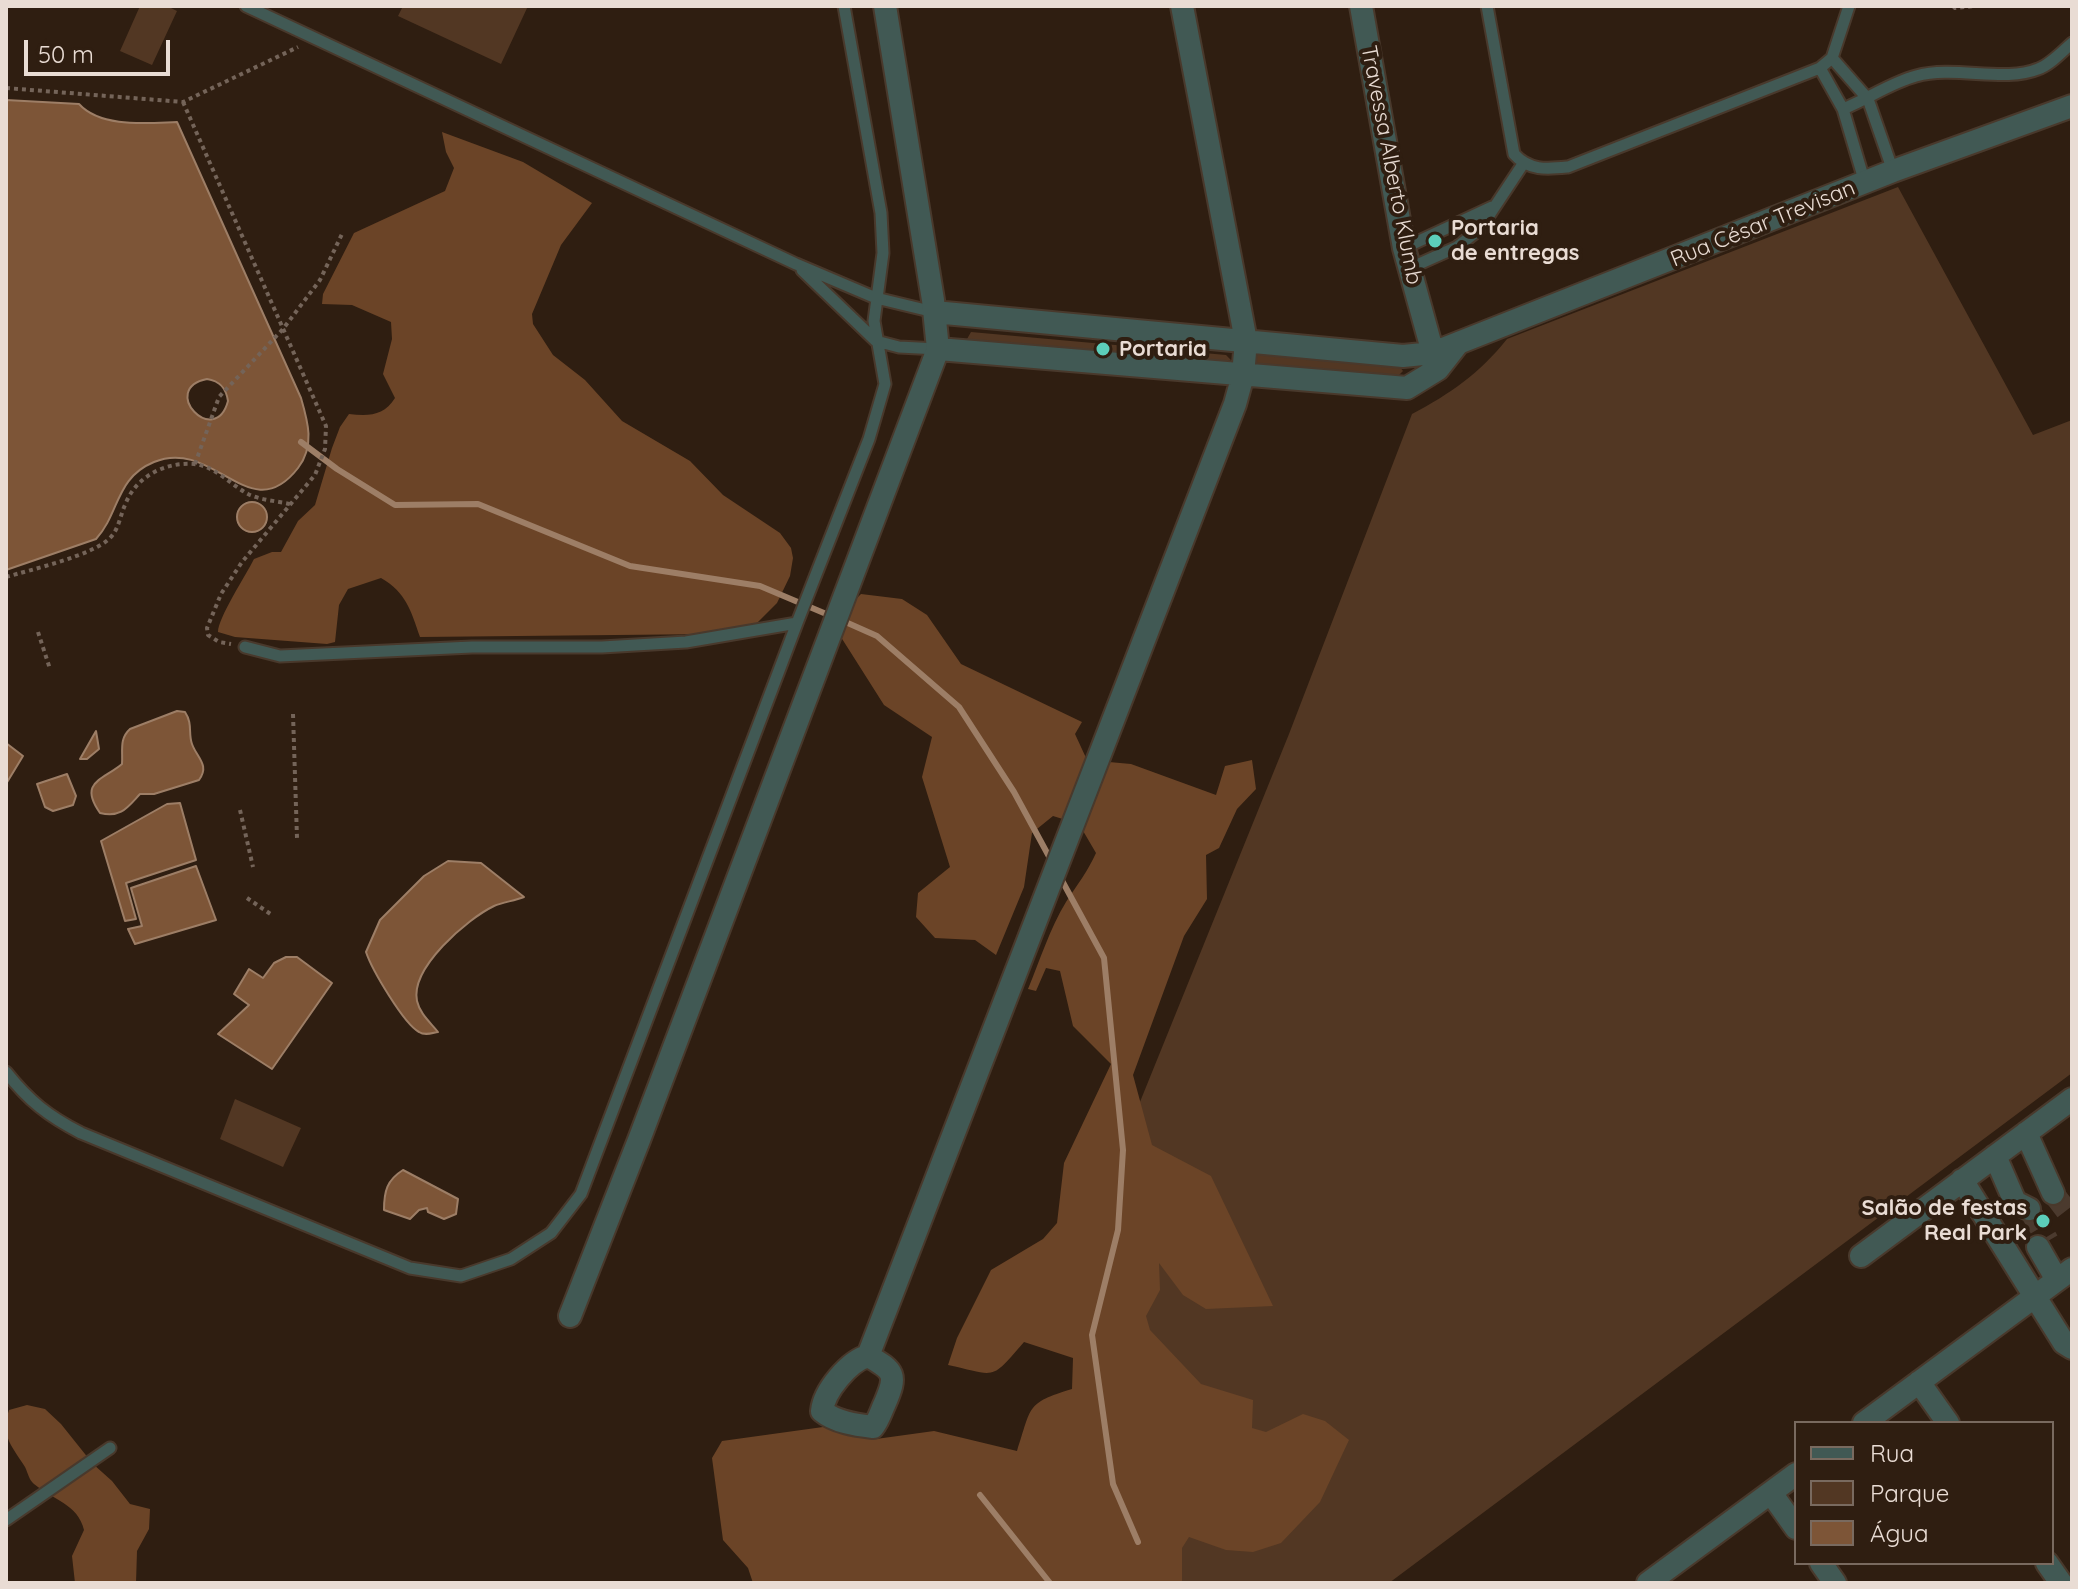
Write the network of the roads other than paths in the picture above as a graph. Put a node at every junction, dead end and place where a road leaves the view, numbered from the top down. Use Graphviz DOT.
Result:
graph roads {
  1 [pos="246,6"];
  2 [pos="844,6"];
  3 [pos="885,6"];
  4 [pos="1182,6"];
  5 [pos="1361,6"];
  6 [pos="1487,6"];
  7 [pos="1849,6"];
  8 [pos="2072,43"];
  9 [pos="1832,58"];
  10 [pos="1820,68"];
  11 [pos="1868,99"];
  12 [pos="2072,106"];
  13 [pos="1843,109"];
  14 [pos="1523,164"];
  15 [pos="1893,171"];
  16 [pos="1865,183"];
  17 [pos="1496,205"];
  18 [pos="1407,258"];
  19 [pos="796,264"];
  20 [pos="876,298"];
  21 [pos="934,312"];
  22 [pos="876,341"];
  23 [pos="1246,341"];
  24 [pos="938,349"];
  25 [pos="1435,361"];
  26 [pos="1243,375"];
  27 [pos="797,623"];
  28 [pos="245,647"];
  29 [pos="6,1072"];
  30 [pos="2072,1099"];
  31 [pos="2026,1133"];
  32 [pos="1995,1156"];
  33 [pos="1962,1180"];
  34 [pos="2053,1193"];
  35 [pos="2021,1209"];
  36 [pos="2043,1244"];
  37 [pos="1861,1256"];
  38 [pos="2065,1274"];
  39 [pos="2034,1296"];
  40 [pos="570,1316"];
  41 [pos="2072,1348"];
  42 [pos="868,1356"];
  43 [pos="1919,1382"];
  44 [pos="1867,1421"];
  45 [pos="1947,1421"];
  46 [pos="110,1448"];
  47 [pos="1794,1476"];
  48 [pos="1771,1493"];
  49 [pos="6,1520"];
  50 [pos="1794,1525"];
  51 [pos="1822,1565"];
  52 [pos="2048,1565"];
  53 [pos="1648,1583"];
  54 [pos="1835,1583"];
  55 [pos="2061,1583"];
  1 -- 19 [label="lane"];
  2 -- 20 [label="lane"];
  3 -- 21 [label="street"];
  4 -- 23 [label="street"];
  5 -- 18 [label="street, Travessa Alberto Klumb"];
  6 -- 14 [label="lane"];
  7 -- 9 [label="lane"];
  8 -- 11 [label="lane"];
  9 -- 10 [label="lane"];
  9 -- 11 [label="lane"];
  10 -- 13 [label="lane"];
  10 -- 14 [label="lane"];
  11 -- 13 [label="lane"];
  11 -- 15 [label="lane"];
  12 -- 15 [label="street, Rua César Trevisan"];
  13 -- 16 [label="lane"];
  14 -- 17 [label="lane"];
  15 -- 16 [label="street, Rua César Trevisan"];
  16 -- 25 [label="street, Rua César Trevisan"];
  17 -- 18 [label="lane"];
  17 -- 18 [label="lane"];
  18 -- 25 [label="street, Travessa Alberto Klumb"];
  19 -- 20 [label="lane"];
  19 -- 22 [label="lane"];
  20 -- 21 [label="lane"];
  20 -- 22 [label="lane"];
  21 -- 23 [label="street"];
  21 -- 24 [label="street"];
  22 -- 24 [label="lane"];
  22 -- 27 [label="lane"];
  23 -- 25 [label="street"];
  23 -- 26 [label="street"];
  24 -- 26 [label="street"];
  24 -- 40 [label="street"];
  25 -- 26 [label="street"];
  26 -- 42 [label="street"];
  27 -- 28 [label="lane"];
  27 -- 29 [label="lane"];
  30 -- 31 [label="street"];
  31 -- 32 [label="street"];
  31 -- 34 [label="street"];
  32 -- 33 [label="street"];
  32 -- 35 [label="street"];
  33 -- 37 [label="street"];
  33 -- 39 [label="street"];
  36 -- 38 [label="street"];
  38 -- 39 [label="street"];
  39 -- 41 [label="street"];
  39 -- 43 [label="street"];
  43 -- 44 [label="street"];
  43 -- 45 [label="street"];
  46 -- 49 [label="lane"];
  47 -- 48 [label="street"];
  48 -- 50 [label="street"];
  48 -- 53 [label="street"];
  51 -- 54 [label="street"];
  52 -- 55 [label="street"];
}
